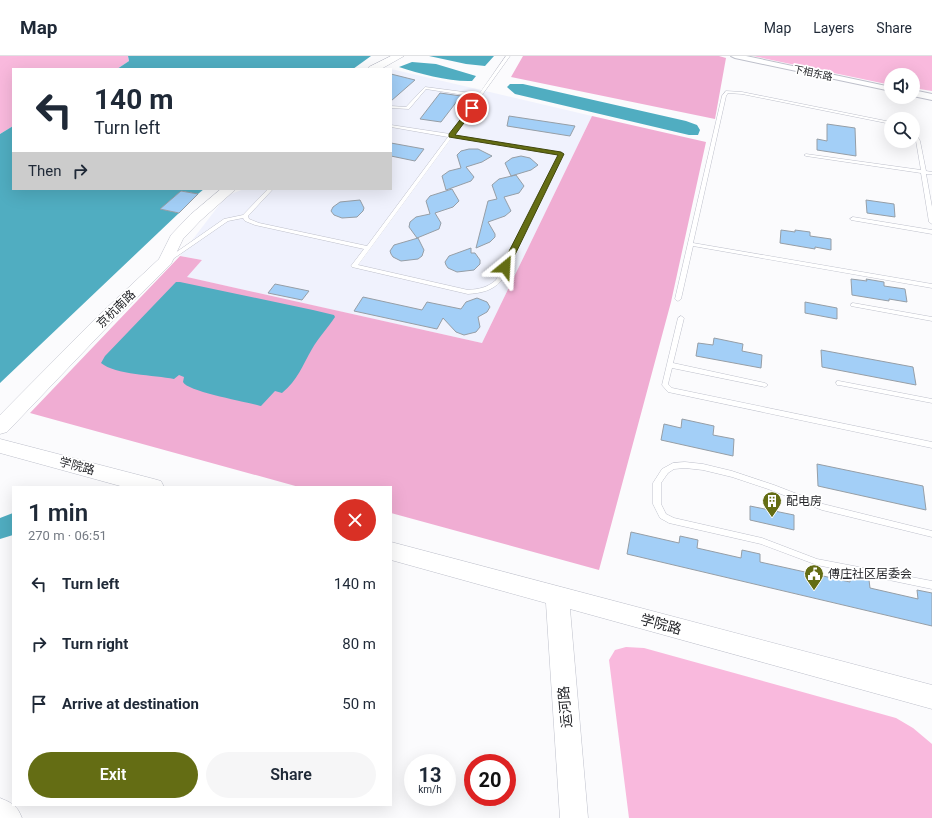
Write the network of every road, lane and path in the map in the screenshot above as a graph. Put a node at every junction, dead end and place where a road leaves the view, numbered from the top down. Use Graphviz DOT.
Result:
graph roads {
  1 [pos="399,56"];
  2 [pos="508,56"];
  3 [pos="735,56"];
  4 [pos="375,68"];
  5 [pos="884,88"];
  6 [pos="920,94"];
  7 [pos="481,96"];
  8 [pos="932,97"];
  9 [pos="392,107"];
  10 [pos="884,122"];
  11 [pos="392,126"];
  12 [pos="451,136"];
  13 [pos="919,148"];
  14 [pos="806,155"];
  15 [pos="923,171"];
  16 [pos="932,173"];
  17 [pos="925,180"];
  18 [pos="932,181"];
  19 [pos="926,186"];
  20 [pos="932,187"];
  21 [pos="228,190"];
  22 [pos="270,190"];
  23 [pos="930,205"];
  24 [pos="245,216"];
  25 [pos="853,219"];
  26 [pos="932,222"];
  27 [pos="932,232"];
  28 [pos="690,244"];
  29 [pos="368,248"];
  30 [pos="166,261"];
  31 [pos="932,286"];
  32 [pos="678,299"];
  33 [pos="853,305"];
  34 [pos="681,318"];
  35 [pos="932,319"];
  36 [pos="670,365"];
  37 [pos="839,383"];
  38 [pos="765,385"];
  39 [pos="932,401"];
  40 [pos="0,427"];
  41 [pos="932,445"];
  42 [pos="0,446"];
  43 [pos="150,486"];
  44 [pos="932,534"];
  45 [pos="392,551"];
  46 [pos="932,585"];
  47 [pos="556,596"];
  48 [pos="932,696"];
  49 [pos="0,812"];
  50 [pos="8,818"];
  51 [pos="574,818"];
  1 -- 4 [label="street"];
  2 -- 7 [label="lane"];
  3 -- 5 [label="street, 下相东路"];
  6 -- 8 [label="street"];
  7 -- 9 [label="lane"];
  7 -- 12 [label="lane"];
  10 -- 28 [label="lane"];
  11 -- 12 [label="lane"];
  12 -- 29 [label="lane"];
  12 -- 29 [label="lane"];
  13 -- 15 [label="lane"];
  14 -- 15 [label="lane"];
  15 -- 16 [label="lane"];
  15 -- 17 [label="lane"];
  17 -- 18 [label="lane"];
  17 -- 19 [label="lane"];
  19 -- 20 [label="lane"];
  19 -- 23 [label="lane"];
  21 -- 30 [label="street, 京杭南路"];
  22 -- 24 [label="lane"];
  23 -- 26 [label="lane"];
  24 -- 29 [label="lane"];
  24 -- 30 [label="lane"];
  25 -- 27 [label="lane"];
  28 -- 31 [label="lane"];
  28 -- 32 [label="lane"];
  30 -- 40 [label="street, 京杭南路"];
  33 -- 35 [label="lane"];
  34 -- 36 [label="lane"];
  36 -- 38 [label="lane"];
  36 -- 41 [label="lane"];
  37 -- 39 [label="lane"];
  42 -- 43 [label="street, 学院路"];
  44 -- 46 [label="lane"];
  45 -- 47 [label="street, 学院路"];
  47 -- 48 [label="street, 学院路"];
  47 -- 51 [label="street, 运河路"];
  49 -- 50 [label="street"];
}
